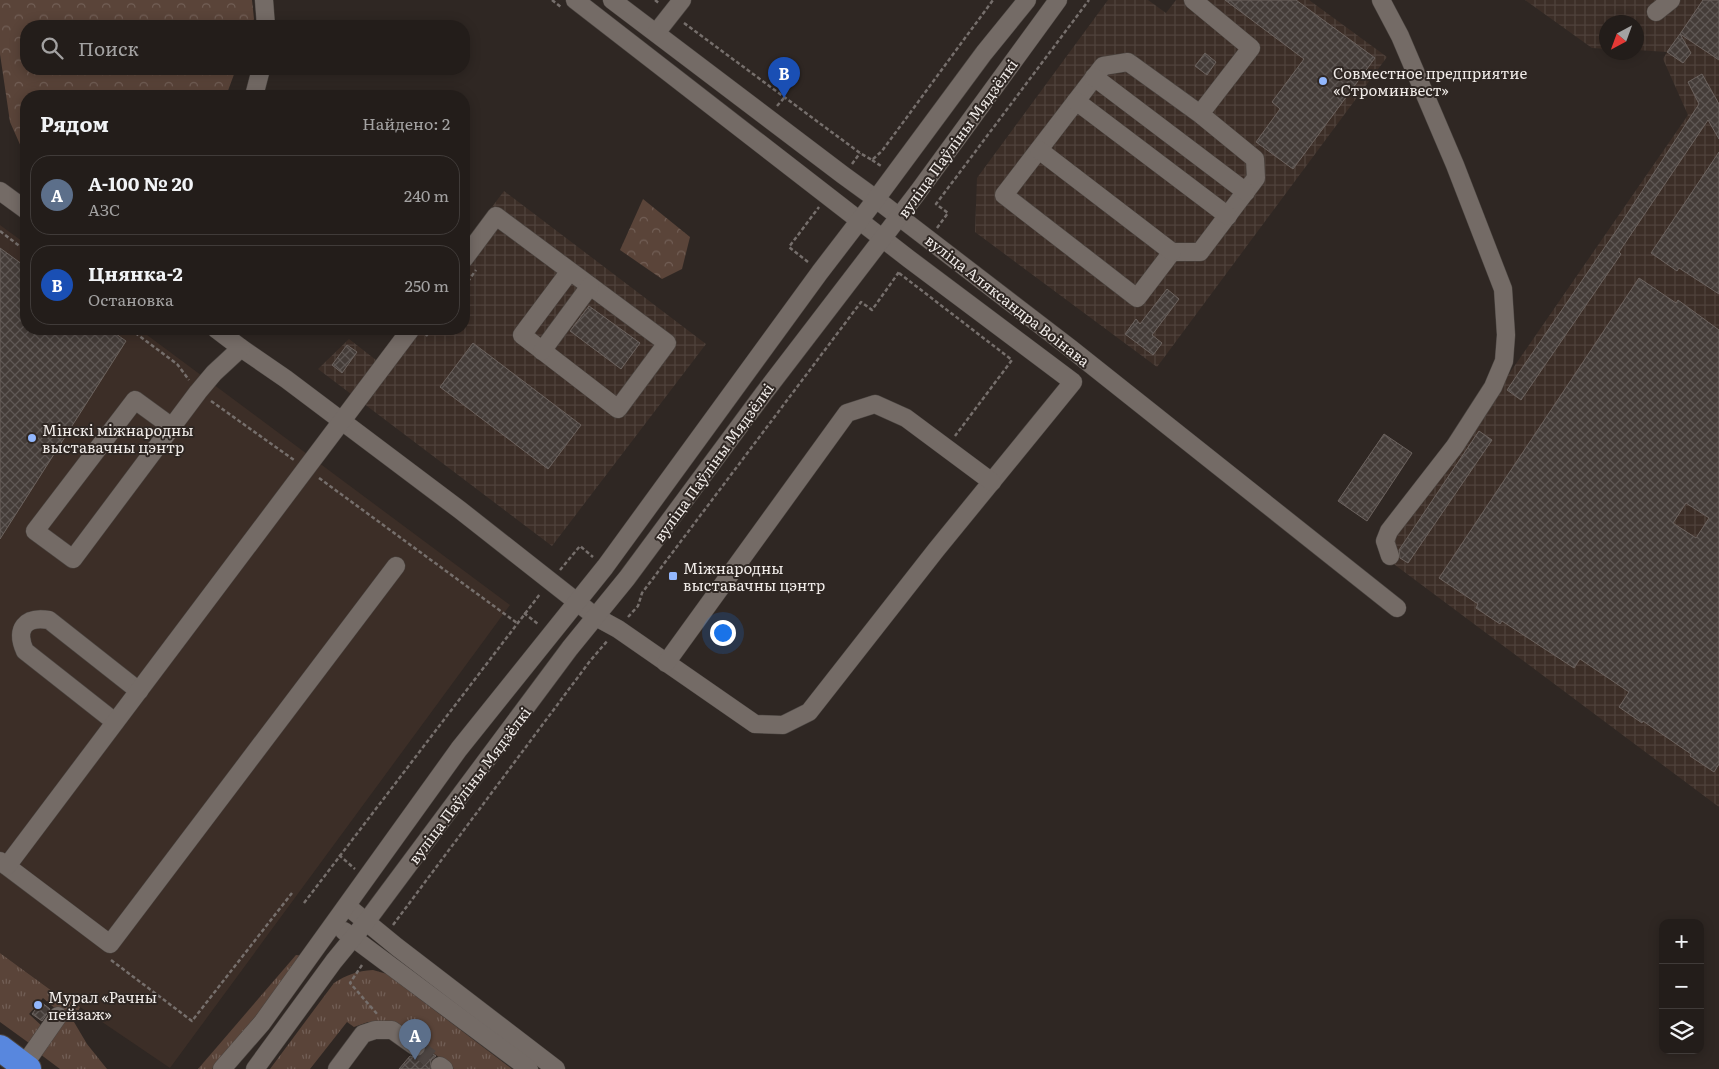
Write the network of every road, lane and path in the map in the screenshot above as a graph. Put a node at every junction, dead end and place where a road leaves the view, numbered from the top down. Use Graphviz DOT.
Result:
graph roads {
  1 [pos="264,0"];
  2 [pos="552,0"];
  3 [pos="612,0"];
  4 [pos="655,0"];
  5 [pos="993,0"];
  6 [pos="1027,0"];
  7 [pos="1058,0"];
  8 [pos="1089,0"];
  9 [pos="1382,0"];
  10 [pos="1671,0"];
  11 [pos="1200,2"];
  12 [pos="571,6"];
  13 [pos="677,6"];
  14 [pos="1656,12"];
  15 [pos="266,20"];
  16 [pos="656,33"];
  17 [pos="259,75"];
  18 [pos="1094,77"];
  19 [pos="256,90"];
  20 [pos="1076,101"];
  21 [pos="1200,114"];
  22 [pos="1039,150"];
  23 [pos="0,191"];
  24 [pos="1246,192"];
  25 [pos="876,199"];
  26 [pos="816,202"];
  27 [pos="20,206"];
  28 [pos="1228,216"];
  29 [pos="898,217"];
  30 [pos="860,221"];
  31 [pos="0,231"];
  32 [pos="882,238"];
  33 [pos="929,239"];
  34 [pos="20,246"];
  35 [pos="470,251"];
  36 [pos="1172,252"];
  37 [pos="904,266"];
  38 [pos="570,271"];
  39 [pos="820,272"];
  40 [pos="590,286"];
  41 [pos="843,289"];
  42 [pos="861,302"];
  43 [pos="138,335"];
  44 [pos="224,335"];
  45 [pos="406,335"];
  46 [pos="241,348"];
  47 [pos="542,351"];
  48 [pos="198,392"];
  49 [pos="342,421"];
  50 [pos="172,427"];
  51 [pos="946,448"];
  52 [pos="306,468"];
  53 [pos="992,482"];
  54 [pos="1390,556"];
  55 [pos="396,566"];
  56 [pos="605,567"];
  57 [pos="627,578"];
  58 [pos="551,580"];
  59 [pos="642,593"];
  60 [pos="578,602"];
  61 [pos="1397,608"];
  62 [pos="596,617"];
  63 [pos="517,623"];
  64 [pos="618,629"];
  65 [pos="666,663"];
  66 [pos="139,691"];
  67 [pos="115,722"];
  68 [pos="4,863"];
  69 [pos="292,893"];
  70 [pos="304,902"];
  71 [pos="347,906"];
  72 [pos="366,922"];
  73 [pos="333,923"];
  74 [pos="384,937"];
  75 [pos="352,938"];
  76 [pos="372,952"];
  77 [pos="108,958"];
  78 [pos="58,1016"];
  79 [pos="392,1030"];
  80 [pos="416,1047"];
  81 [pos="0,1048"];
  82 [pos="26,1067"];
  83 [pos="222,1069"];
  84 [pos="255,1069"];
  85 [pos="336,1069"];
  86 [pos="529,1069"];
  87 [pos="556,1069"];
  1 -- 15 [label="street"];
  2 -- 12 [label="path"];
  3 -- 16 [label="street, вуліца Аляксандра Воінава"];
  4 -- 13 [label="path"];
  5 -- 13 [label="path"];
  6 -- 25 [label="street, вуліца Паўліны Мядзёлкі"];
  7 -- 29 [label="street, вуліца Паўліны Мядзёлкі"];
  8 -- 33 [label="path"];
  9 -- 54 [label="street"];
  10 -- 14 [label="street"];
  11 -- 21 [label="street"];
  12 -- 30 [label="street, вуліца Аляксандра Воінава"];
  13 -- 16 [label="street"];
  16 -- 25 [label="street, вуліца Аляксандра Воінава"];
  17 -- 19 [label="street"];
  18 -- 20 [label="street"];
  18 -- 21 [label="street"];
  18 -- 24 [label="street"];
  20 -- 22 [label="street"];
  20 -- 28 [label="street"];
  21 -- 24 [label="street"];
  22 -- 36 [label="street"];
  22 -- 36 [label="street"];
  23 -- 27 [label="street"];
  24 -- 28 [label="street"];
  25 -- 29 [label="street, вуліца Аляксандра Воінава"];
  25 -- 30 [label="street, вуліца Паўліны Мядзёлкі"];
  26 -- 39 [label="path"];
  28 -- 36 [label="street"];
  29 -- 32 [label="street, вуліца Паўліны Мядзёлкі"];
  29 -- 33 [label="street, вуліца Аляксандра Воінава"];
  30 -- 32 [label="street, вуліца Аляксандра Воінава"];
  30 -- 39 [label="street, вуліца Паўліны Мядзёлкі"];
  31 -- 34 [label="path"];
  32 -- 37 [label="street, вуліца Аляксандра Воінава"];
  32 -- 41 [label="street, вуліца Паўліны Мядзёлкі"];
  33 -- 61 [label="street, вуліца Аляксандра Воінава"];
  35 -- 38 [label="street"];
  37 -- 42 [label="path"];
  37 -- 51 [label="path"];
  37 -- 53 [label="street, вуліца Аляксандра Воінава"];
  38 -- 40 [label="street"];
  38 -- 47 [label="street"];
  39 -- 56 [label="street, вуліца Паўліны Мядзёлкі"];
  40 -- 47 [label="street"];
  40 -- 47 [label="street"];
  41 -- 42 [label="path"];
  41 -- 57 [label="street, вуліца Паўліны Мядзёлкі"];
  42 -- 59 [label="path"];
  43 -- 48 [label="path"];
  44 -- 46 [label="street"];
  45 -- 49 [label="street"];
  46 -- 48 [label="street"];
  46 -- 49 [label="street"];
  48 -- 50 [label="street"];
  48 -- 52 [label="path"];
  49 -- 52 [label="street"];
  49 -- 58 [label="street"];
  50 -- 50 [label="street"];
  51 -- 53 [label="street"];
  51 -- 65 [label="street"];
  52 -- 63 [label="path"];
  52 -- 66 [label="street"];
  53 -- 65 [label="street"];
  55 -- 68 [label="street"];
  56 -- 58 [label="path"];
  56 -- 60 [label="street, вуліца Паўліны Мядзёлкі"];
  57 -- 59 [label="path"];
  57 -- 62 [label="street, вуліца Паўліны Мядзёлкі"];
  58 -- 60 [label="street"];
  58 -- 63 [label="path"];
  59 -- 64 [label="path"];
  60 -- 62 [label="street"];
  60 -- 71 [label="street, вуліца Паўліны Мядзёлкі"];
  62 -- 64 [label="street"];
  62 -- 72 [label="street, вуліца Паўліны Мядзёлкі"];
  63 -- 70 [label="path"];
  64 -- 65 [label="street"];
  64 -- 74 [label="path"];
  66 -- 67 [label="street"];
  66 -- 67 [label="street"];
  67 -- 68 [label="street"];
  69 -- 77 [label="path"];
  71 -- 72 [label="street"];
  71 -- 73 [label="street, вуліца Паўліны Мядзёлкі"];
  72 -- 74 [label="street"];
  72 -- 75 [label="street, вуліца Паўліны Мядзёлкі"];
  73 -- 75 [label="street"];
  73 -- 83 [label="street, вуліца Паўліны Мядзёлкі"];
  74 -- 87 [label="street"];
  75 -- 76 [label="street"];
  75 -- 84 [label="street, вуліца Паўліны Мядзёлкі"];
  76 -- 79 [label="path"];
  76 -- 86 [label="street"];
  78 -- 82 [label="street"];
  79 -- 80 [label="street"];
  79 -- 85 [label="street"];
  81 -- 82 [label="highway"];
}
